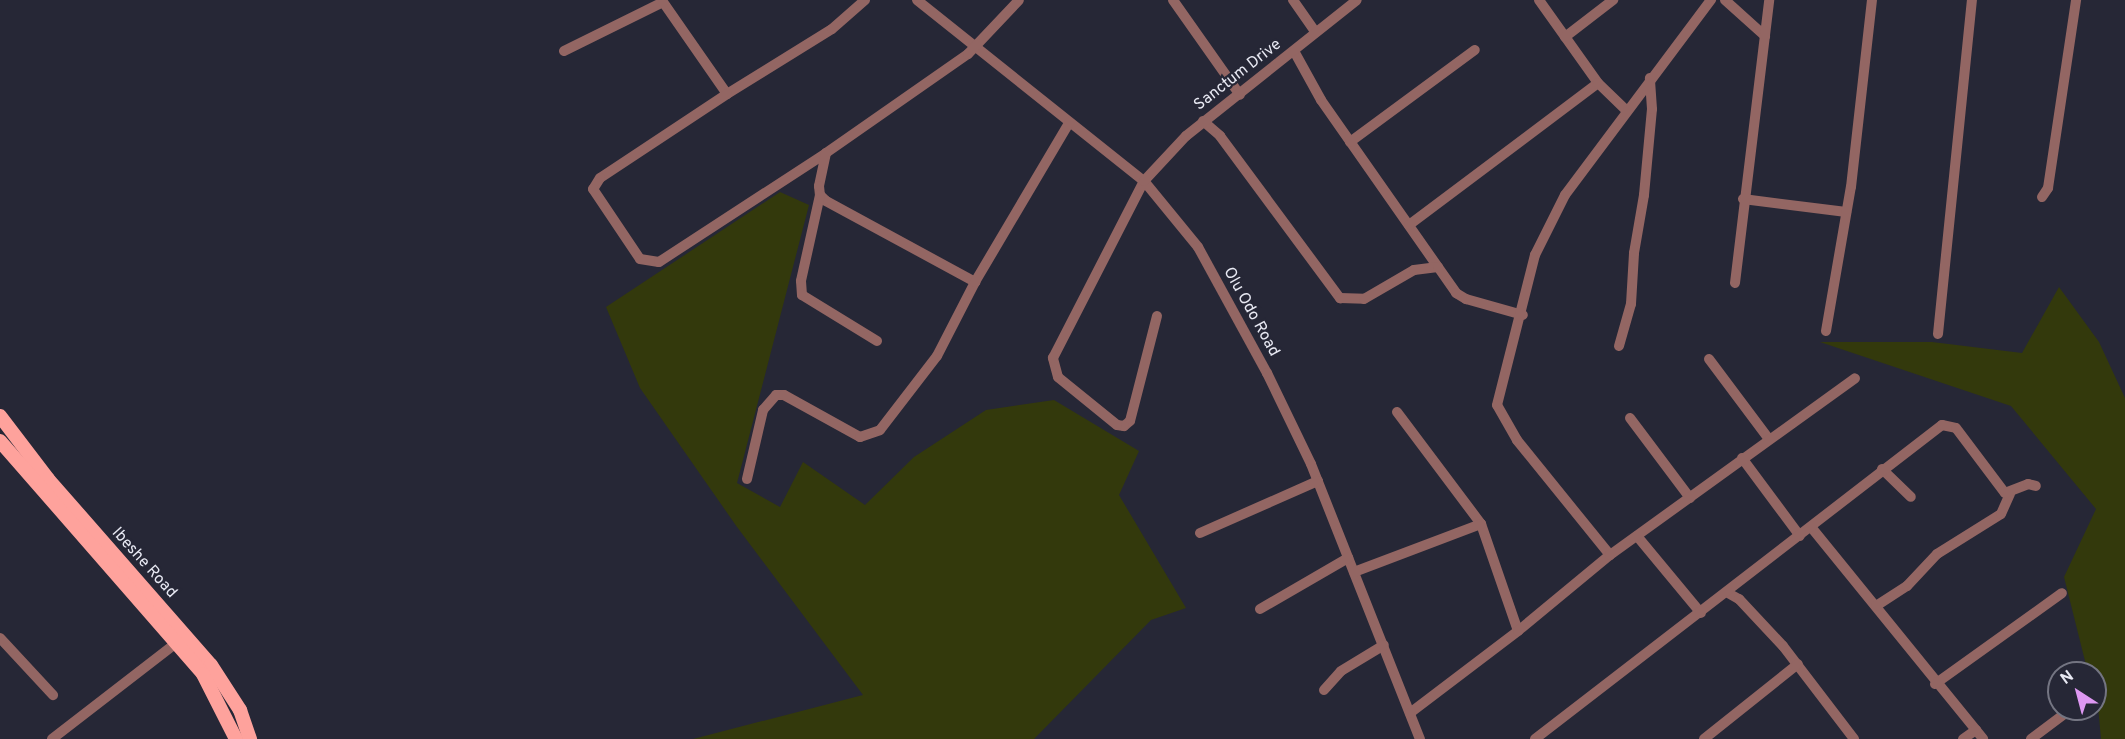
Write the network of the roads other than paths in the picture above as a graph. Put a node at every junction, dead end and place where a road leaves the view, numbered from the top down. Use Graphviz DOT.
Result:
graph roads {
  1 [pos="865,0"];
  2 [pos="917,0"];
  3 [pos="1019,0"];
  4 [pos="1173,0"];
  5 [pos="1293,0"];
  6 [pos="1357,0"];
  7 [pos="1539,0"];
  8 [pos="1613,0"];
  9 [pos="1711,0"];
  10 [pos="1725,0"];
  11 [pos="1769,0"];
  12 [pos="1872,0"];
  13 [pos="1972,0"];
  14 [pos="2076,0"];
  15 [pos="1315,32"];
  16 [pos="1765,36"];
  17 [pos="1565,37"];
  18 [pos="976,47"];
  19 [pos="1475,50"];
  20 [pos="564,51"];
  21 [pos="1294,51"];
  22 [pos="1650,78"];
  23 [pos="1598,84"];
  24 [pos="727,94"];
  25 [pos="1240,95"];
  26 [pos="1626,110"];
  27 [pos="1203,121"];
  28 [pos="1069,123"];
  29 [pos="1350,142"];
  30 [pos="826,153"];
  31 [pos="1144,181"];
  32 [pos="820,195"];
  33 [pos="2042,197"];
  34 [pos="1743,199"];
  35 [pos="1846,212"];
  36 [pos="1408,225"];
  37 [pos="1438,267"];
  38 [pos="975,282"];
  39 [pos="1735,283"];
  40 [pos="1523,315"];
  41 [pos="1157,316"];
  42 [pos="1826,331"];
  43 [pos="1938,334"];
  44 [pos="878,341"];
  45 [pos="1619,346"];
  46 [pos="1709,359"];
  47 [pos="1855,378"];
  48 [pos="1397,412"];
  49 [pos="0,416"];
  50 [pos="1630,418"];
  51 [pos="1768,438"];
  52 [pos="0,441"];
  53 [pos="1742,458"];
  54 [pos="1882,469"];
  55 [pos="747,479"];
  56 [pos="1318,481"];
  57 [pos="2036,486"];
  58 [pos="2010,494"];
  59 [pos="1911,497"];
  60 [pos="1690,498"];
  61 [pos="1481,524"];
  62 [pos="1811,527"];
  63 [pos="1200,532"];
  64 [pos="1637,536"];
  65 [pos="1800,536"];
  66 [pos="1610,555"];
  67 [pos="1348,558"];
  68 [pos="1354,572"];
  69 [pos="1728,593"];
  70 [pos="2062,593"];
  71 [pos="1876,606"];
  72 [pos="1260,609"];
  73 [pos="1701,613"];
  74 [pos="1518,631"];
  75 [pos="0,638"];
  76 [pos="176,643"];
  77 [pos="1384,645"];
  78 [pos="1798,664"];
  79 [pos="1935,684"];
  80 [pos="1324,690"];
  81 [pos="53,695"];
  82 [pos="1410,713"];
  83 [pos="2059,721"];
  84 [pos="1979,734"];
  85 [pos="2046,734"];
  86 [pos="52,739"];
  87 [pos="236,739"];
  88 [pos="250,739"];
  89 [pos="1420,739"];
  90 [pos="1535,739"];
  91 [pos="1704,739"];
  92 [pos="1854,739"];
  93 [pos="1963,739"];
  94 [pos="2031,739"];
  1 -- 24 [label="street"];
  2 -- 18 [label="street, Olu Odo Road"];
  3 -- 18 [label="street"];
  4 -- 25 [label="street"];
  5 -- 15 [label="street"];
  6 -- 15 [label="street, Sanctum Drive"];
  7 -- 17 [label="street"];
  8 -- 17 [label="street"];
  9 -- 22 [label="street"];
  10 -- 16 [label="street"];
  11 -- 16 [label="street"];
  12 -- 35 [label="street"];
  13 -- 43 [label="street"];
  14 -- 33 [label="street"];
  15 -- 21 [label="street, Sanctum Drive"];
  16 -- 34 [label="street"];
  17 -- 23 [label="street"];
  18 -- 28 [label="street, Olu Odo Road"];
  18 -- 30 [label="street"];
  19 -- 29 [label="street"];
  20 -- 24 [label="street"];
  21 -- 25 [label="street, Sanctum Drive"];
  21 -- 29 [label="street"];
  22 -- 26 [label="street"];
  22 -- 45 [label="street"];
  23 -- 26 [label="street"];
  23 -- 36 [label="street"];
  24 -- 30 [label="street"];
  25 -- 27 [label="street, Sanctum Drive"];
  26 -- 40 [label="street"];
  27 -- 31 [label="street, Sanctum Drive"];
  27 -- 37 [label="street"];
  28 -- 31 [label="street, Olu Odo Road"];
  28 -- 38 [label="street"];
  29 -- 36 [label="street"];
  30 -- 32 [label="street"];
  31 -- 41 [label="street, Sanctum Drive"];
  31 -- 56 [label="street, Olu Odo Road"];
  32 -- 38 [label="street"];
  32 -- 44 [label="street"];
  34 -- 35 [label="street"];
  34 -- 39 [label="street"];
  35 -- 42 [label="street"];
  36 -- 37 [label="street"];
  37 -- 40 [label="street"];
  38 -- 55 [label="street"];
  40 -- 66 [label="street"];
  46 -- 51 [label="street"];
  47 -- 51 [label="street"];
  48 -- 61 [label="street"];
  49 -- 88 [label="main road, Ibeshe Road"];
  50 -- 60 [label="street"];
  51 -- 53 [label="street"];
  52 -- 76 [label="main road, Ibeshe Road"];
  53 -- 60 [label="street"];
  53 -- 65 [label="street"];
  54 -- 58 [label="street"];
  54 -- 59 [label="street"];
  54 -- 62 [label="street"];
  56 -- 63 [label="street"];
  56 -- 67 [label="street, Olu Odo Road"];
  57 -- 58 [label="street"];
  58 -- 71 [label="street"];
  60 -- 64 [label="street"];
  61 -- 68 [label="street"];
  61 -- 74 [label="street"];
  62 -- 65 [label="street"];
  62 -- 71 [label="street"];
  64 -- 66 [label="street"];
  64 -- 73 [label="street"];
  65 -- 69 [label="street"];
  66 -- 74 [label="street"];
  67 -- 68 [label="street, Olu Odo Road"];
  67 -- 72 [label="street"];
  68 -- 77 [label="street, Olu Odo Road"];
  69 -- 73 [label="street"];
  69 -- 78 [label="street"];
  70 -- 79 [label="street"];
  71 -- 79 [label="street"];
  73 -- 90 [label="street"];
  74 -- 82 [label="street"];
  75 -- 81 [label="street"];
  76 -- 86 [label="street"];
  76 -- 87 [label="main road, Ibeshe Road"];
  77 -- 80 [label="street"];
  77 -- 82 [label="street, Olu Odo Road"];
  78 -- 91 [label="street"];
  78 -- 92 [label="street"];
  79 -- 84 [label="street"];
  82 -- 89 [label="street, Olu Odo Road"];
  83 -- 85 [label="street"];
  84 -- 93 [label="street"];
  85 -- 94 [label="street"];
}
